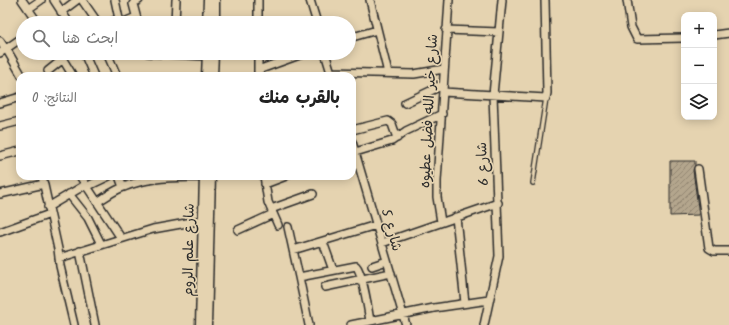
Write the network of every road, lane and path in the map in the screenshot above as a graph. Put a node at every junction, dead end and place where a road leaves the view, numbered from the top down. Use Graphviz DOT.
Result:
graph roads {
  1 [pos="22,0"];
  2 [pos="41,0"];
  3 [pos="54,0"];
  4 [pos="77,0"];
  5 [pos="82,0"];
  6 [pos="116,0"];
  7 [pos="139,0"];
  8 [pos="176,0"];
  9 [pos="208,0"];
  10 [pos="215,0"];
  11 [pos="258,0"];
  12 [pos="310,0"];
  13 [pos="370,0"];
  14 [pos="449,0"];
  15 [pos="502,0"];
  16 [pos="545,0"];
  17 [pos="627,0"];
  18 [pos="28,9"];
  19 [pos="62,12"];
  20 [pos="33,16"];
  21 [pos="65,16"];
  22 [pos="93,16"];
  23 [pos="119,16"];
  24 [pos="136,16"];
  25 [pos="175,16"];
  26 [pos="207,16"];
  27 [pos="214,16"];
  28 [pos="258,16"];
  29 [pos="315,16"];
  30 [pos="377,30"];
  31 [pos="446,30"];
  32 [pos="499,32"];
  33 [pos="729,33"];
  34 [pos="717,35"];
  35 [pos="356,36"];
  36 [pos="681,38"];
  37 [pos="0,41"];
  38 [pos="16,42"];
  39 [pos="4,51"];
  40 [pos="58,60"];
  41 [pos="63,60"];
  42 [pos="87,60"];
  43 [pos="111,60"];
  44 [pos="208,60"];
  45 [pos="210,60"];
  46 [pos="258,60"];
  47 [pos="288,60"];
  48 [pos="327,60"];
  49 [pos="444,69"];
  50 [pos="48,71"];
  51 [pos="19,72"];
  52 [pos="71,72"];
  53 [pos="92,72"];
  54 [pos="115,72"];
  55 [pos="207,72"];
  56 [pos="212,72"];
  57 [pos="258,72"];
  58 [pos="260,72"];
  59 [pos="331,72"];
  60 [pos="388,73"];
  61 [pos="356,74"];
  62 [pos="443,89"];
  63 [pos="493,96"];
  64 [pos="16,98"];
  65 [pos="546,98"];
  66 [pos="0,103"];
  67 [pos="405,103"];
  68 [pos="442,114"];
  69 [pos="16,123"];
  70 [pos="0,126"];
  71 [pos="356,129"];
  72 [pos="397,138"];
  73 [pos="356,151"];
  74 [pos="16,152"];
  75 [pos="0,156"];
  76 [pos="356,162"];
  77 [pos="698,169"];
  78 [pos="43,180"];
  79 [pos="82,180"];
  80 [pos="100,180"];
  81 [pos="120,180"];
  82 [pos="150,180"];
  83 [pos="206,180"];
  84 [pos="206,180"];
  85 [pos="264,180"];
  86 [pos="276,180"];
  87 [pos="533,183"];
  88 [pos="44,184"];
  89 [pos="265,184"];
  90 [pos="86,186"];
  91 [pos="123,187"];
  92 [pos="0,194"];
  93 [pos="70,194"];
  94 [pos="313,194"];
  95 [pos="97,202"];
  96 [pos="498,203"];
  97 [pos="49,210"];
  98 [pos="272,212"];
  99 [pos="456,218"];
  100 [pos="202,220"];
  101 [pos="441,222"];
  102 [pos="278,225"];
  103 [pos="376,225"];
  104 [pos="288,227"];
  105 [pos="238,230"];
  106 [pos="0,232"];
  107 [pos="121,238"];
  108 [pos="323,242"];
  109 [pos="382,243"];
  110 [pos="101,244"];
  111 [pos="293,250"];
  112 [pos="80,251"];
  113 [pos="729,251"];
  114 [pos="59,258"];
  115 [pos="387,261"];
  116 [pos="372,266"];
  117 [pos="333,270"];
  118 [pos="391,273"];
  119 [pos="299,277"];
  120 [pos="362,280"];
  121 [pos="325,287"];
  122 [pos="489,300"];
  123 [pos="465,303"];
  124 [pos="402,314"];
  125 [pos="373,322"];
  126 [pos="74,325"];
  127 [pos="95,325"];
  128 [pos="200,325"];
  129 [pos="208,325"];
  130 [pos="309,325"];
  131 [pos="351,325"];
  132 [pos="406,325"];
  133 [pos="484,325"];
  1 -- 18 [label="street"];
  2 -- 18 [label="street"];
  3 -- 19 [label="street"];
  4 -- 19 [label="street"];
  5 -- 22 [label="street"];
  6 -- 23 [label="street"];
  7 -- 24 [label="street"];
  8 -- 25 [label="street"];
  9 -- 26 [label="street"];
  10 -- 27 [label="street"];
  11 -- 28 [label="street"];
  12 -- 29 [label="street"];
  13 -- 30 [label="street"];
  14 -- 31 [label="street, شارع خير الله فضل عطيوه"];
  15 -- 32 [label="street, شارع 6"];
  16 -- 65 [label="street"];
  17 -- 36 [label="street"];
  18 -- 20 [label="street"];
  19 -- 21 [label="street"];
  30 -- 35 [label="street"];
  30 -- 60 [label="street"];
  31 -- 32 [label="street"];
  31 -- 49 [label="street, شارع خير الله فضل عطيوه"];
  32 -- 63 [label="street, شارع 6"];
  33 -- 34 [label="street"];
  37 -- 39 [label="street"];
  38 -- 39 [label="street"];
  39 -- 51 [label="street"];
  40 -- 50 [label="street"];
  41 -- 52 [label="street"];
  42 -- 53 [label="street"];
  43 -- 54 [label="street"];
  44 -- 55 [label="street"];
  45 -- 56 [label="street"];
  46 -- 57 [label="street"];
  47 -- 58 [label="street"];
  48 -- 59 [label="street"];
  49 -- 60 [label="street"];
  49 -- 62 [label="street, شارع خير الله فضل عطيوه"];
  60 -- 61 [label="street"];
  62 -- 63 [label="street"];
  62 -- 67 [label="street"];
  62 -- 68 [label="street, شارع خير الله فضل عطيوه"];
  63 -- 65 [label="street"];
  63 -- 96 [label="street, شارع 6"];
  64 -- 66 [label="street"];
  65 -- 87 [label="lane"];
  68 -- 72 [label="street"];
  68 -- 101 [label="street, شارع خير الله فضل عطيوه"];
  69 -- 70 [label="street"];
  71 -- 72 [label="street"];
  72 -- 73 [label="street"];
  74 -- 75 [label="street"];
  76 -- 103 [label="street, شارع 5"];
  77 -- 113 [label="street"];
  78 -- 88 [label="street"];
  79 -- 90 [label="street"];
  80 -- 90 [label="street"];
  81 -- 91 [label="street"];
  82 -- 91 [label="street"];
  83 -- 100 [label="street, شارع علم الروم"];
  84 -- 129 [label="street, شارع علم الروم"];
  85 -- 89 [label="street"];
  86 -- 89 [label="street"];
  88 -- 92 [label="street"];
  88 -- 97 [label="street"];
  89 -- 98 [label="street"];
  90 -- 93 [label="street"];
  90 -- 95 [label="street"];
  91 -- 95 [label="street"];
  93 -- 97 [label="street"];
  93 -- 110 [label="street"];
  94 -- 98 [label="street"];
  95 -- 107 [label="street"];
  96 -- 99 [label="street"];
  96 -- 122 [label="street, شارع 6"];
  97 -- 106 [label="street"];
  97 -- 114 [label="street"];
  98 -- 102 [label="street"];
  98 -- 105 [label="street"];
  99 -- 101 [label="street"];
  99 -- 123 [label="street"];
  100 -- 107 [label="street"];
  100 -- 128 [label="street, شارع علم الروم"];
  101 -- 109 [label="street"];
  103 -- 108 [label="street"];
  103 -- 109 [label="street, شارع 5"];
  104 -- 111 [label="street"];
  107 -- 110 [label="street"];
  108 -- 111 [label="street"];
  108 -- 117 [label="street"];
  109 -- 115 [label="street, شارع 5"];
  110 -- 112 [label="street"];
  111 -- 119 [label="street"];
  112 -- 114 [label="street"];
  112 -- 127 [label="street"];
  114 -- 126 [label="street"];
  115 -- 116 [label="street"];
  115 -- 118 [label="street, شارع 5"];
  117 -- 119 [label="street"];
  117 -- 120 [label="street"];
  118 -- 120 [label="street"];
  118 -- 124 [label="street, شارع 5"];
  119 -- 130 [label="street"];
  120 -- 121 [label="street"];
  120 -- 125 [label="street"];
  122 -- 123 [label="street"];
  122 -- 133 [label="street, شارع 6"];
  123 -- 124 [label="street"];
  124 -- 125 [label="street"];
  124 -- 132 [label="street, شارع 5"];
  125 -- 131 [label="street"];
}
